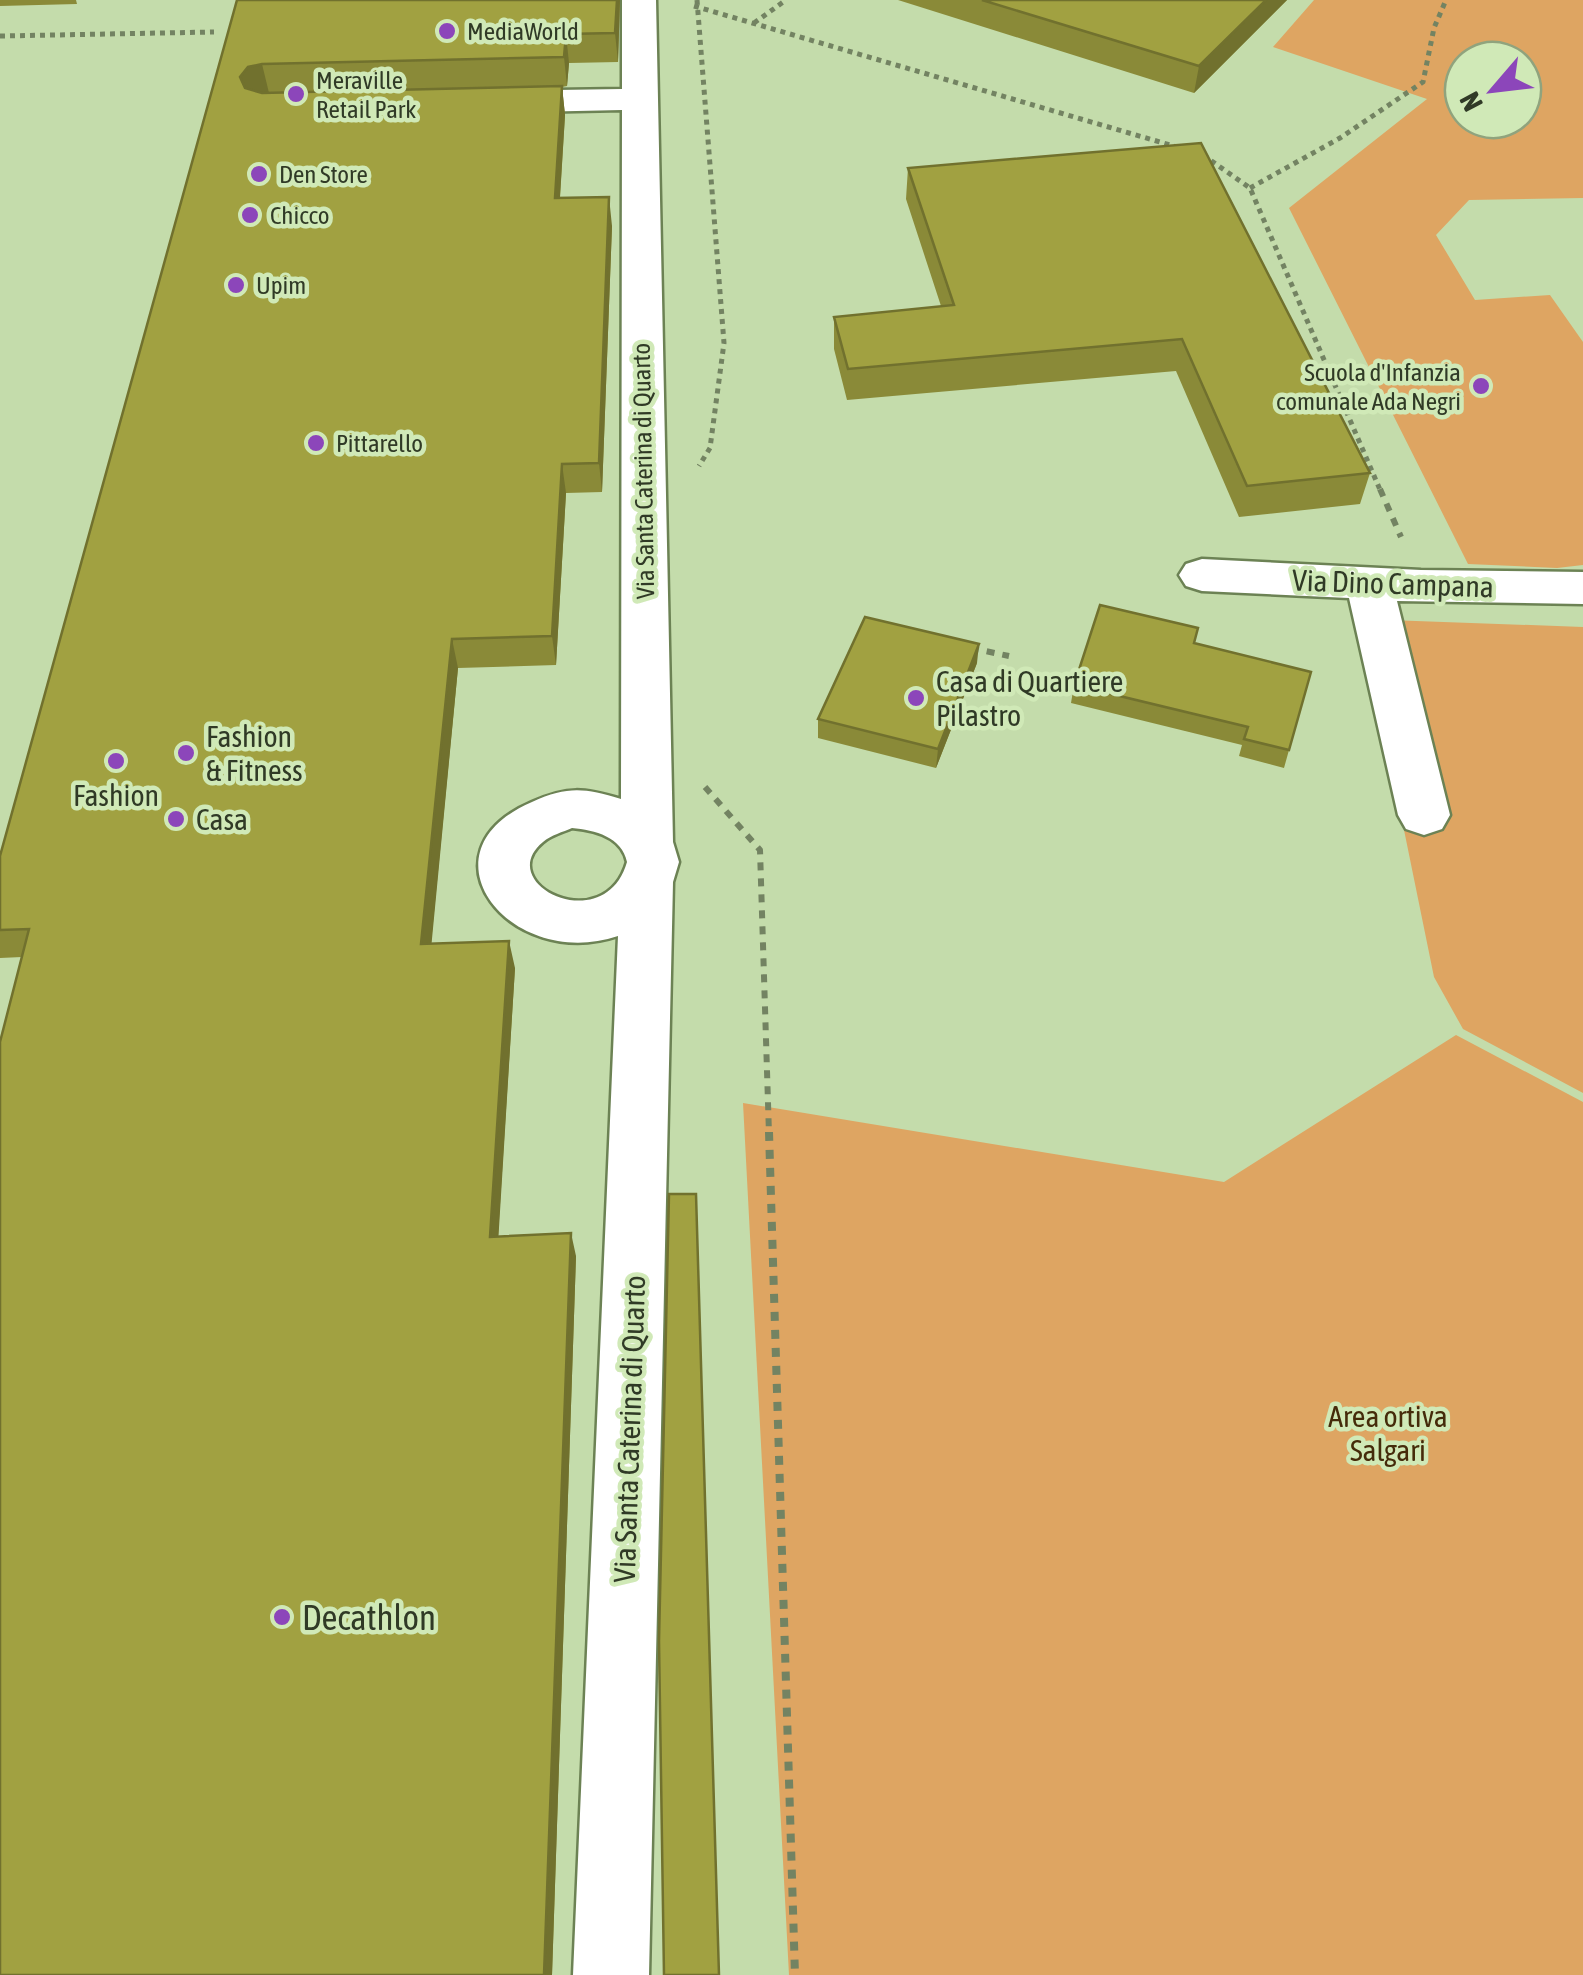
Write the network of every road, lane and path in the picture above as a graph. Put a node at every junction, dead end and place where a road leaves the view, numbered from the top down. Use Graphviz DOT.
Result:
graph roads {
  1 [pos="639,0"];
  2 [pos="786,0"];
  3 [pos="1446,0"];
  4 [pos="697,4"];
  5 [pos="753,24"];
  6 [pos="214,32"];
  7 [pos="0,36"];
  8 [pos="640,99"];
  9 [pos="444,104"];
  10 [pos="1184,150"];
  11 [pos="1203,155"];
  12 [pos="1250,188"];
  13 [pos="691,480"];
  14 [pos="1202,575"];
  15 [pos="1370,583"];
  16 [pos="1421,586"];
  17 [pos="1583,588"];
  18 [pos="955,644"];
  19 [pos="1008,656"];
  20 [pos="702,784"];
  21 [pos="1424,815"];
  22 [pos="611,1975"];
  23 [pos="795,1975"];
  1 -- 8 [label="street, Via Santa Caterina di Quarto"];
  2 -- 5 [label="path"];
  3 -- 12 [label="path"];
  4 -- 5 [label="path"];
  4 -- 13 [label="path"];
  5 -- 10 [label="path"];
  6 -- 7 [label="path"];
  8 -- 9 [label="street"];
  8 -- 22 [label="street, Via Santa Caterina di Quarto"];
  11 -- 12 [label="path"];
  12 -- 16 [label="path"];
  14 -- 15 [label="street, Via Dino Campana"];
  15 -- 16 [label="street, Via Dino Campana"];
  15 -- 21 [label="street"];
  16 -- 17 [label="street, Via Dino Campana"];
  18 -- 19 [label="path"];
  20 -- 23 [label="path"];
}
